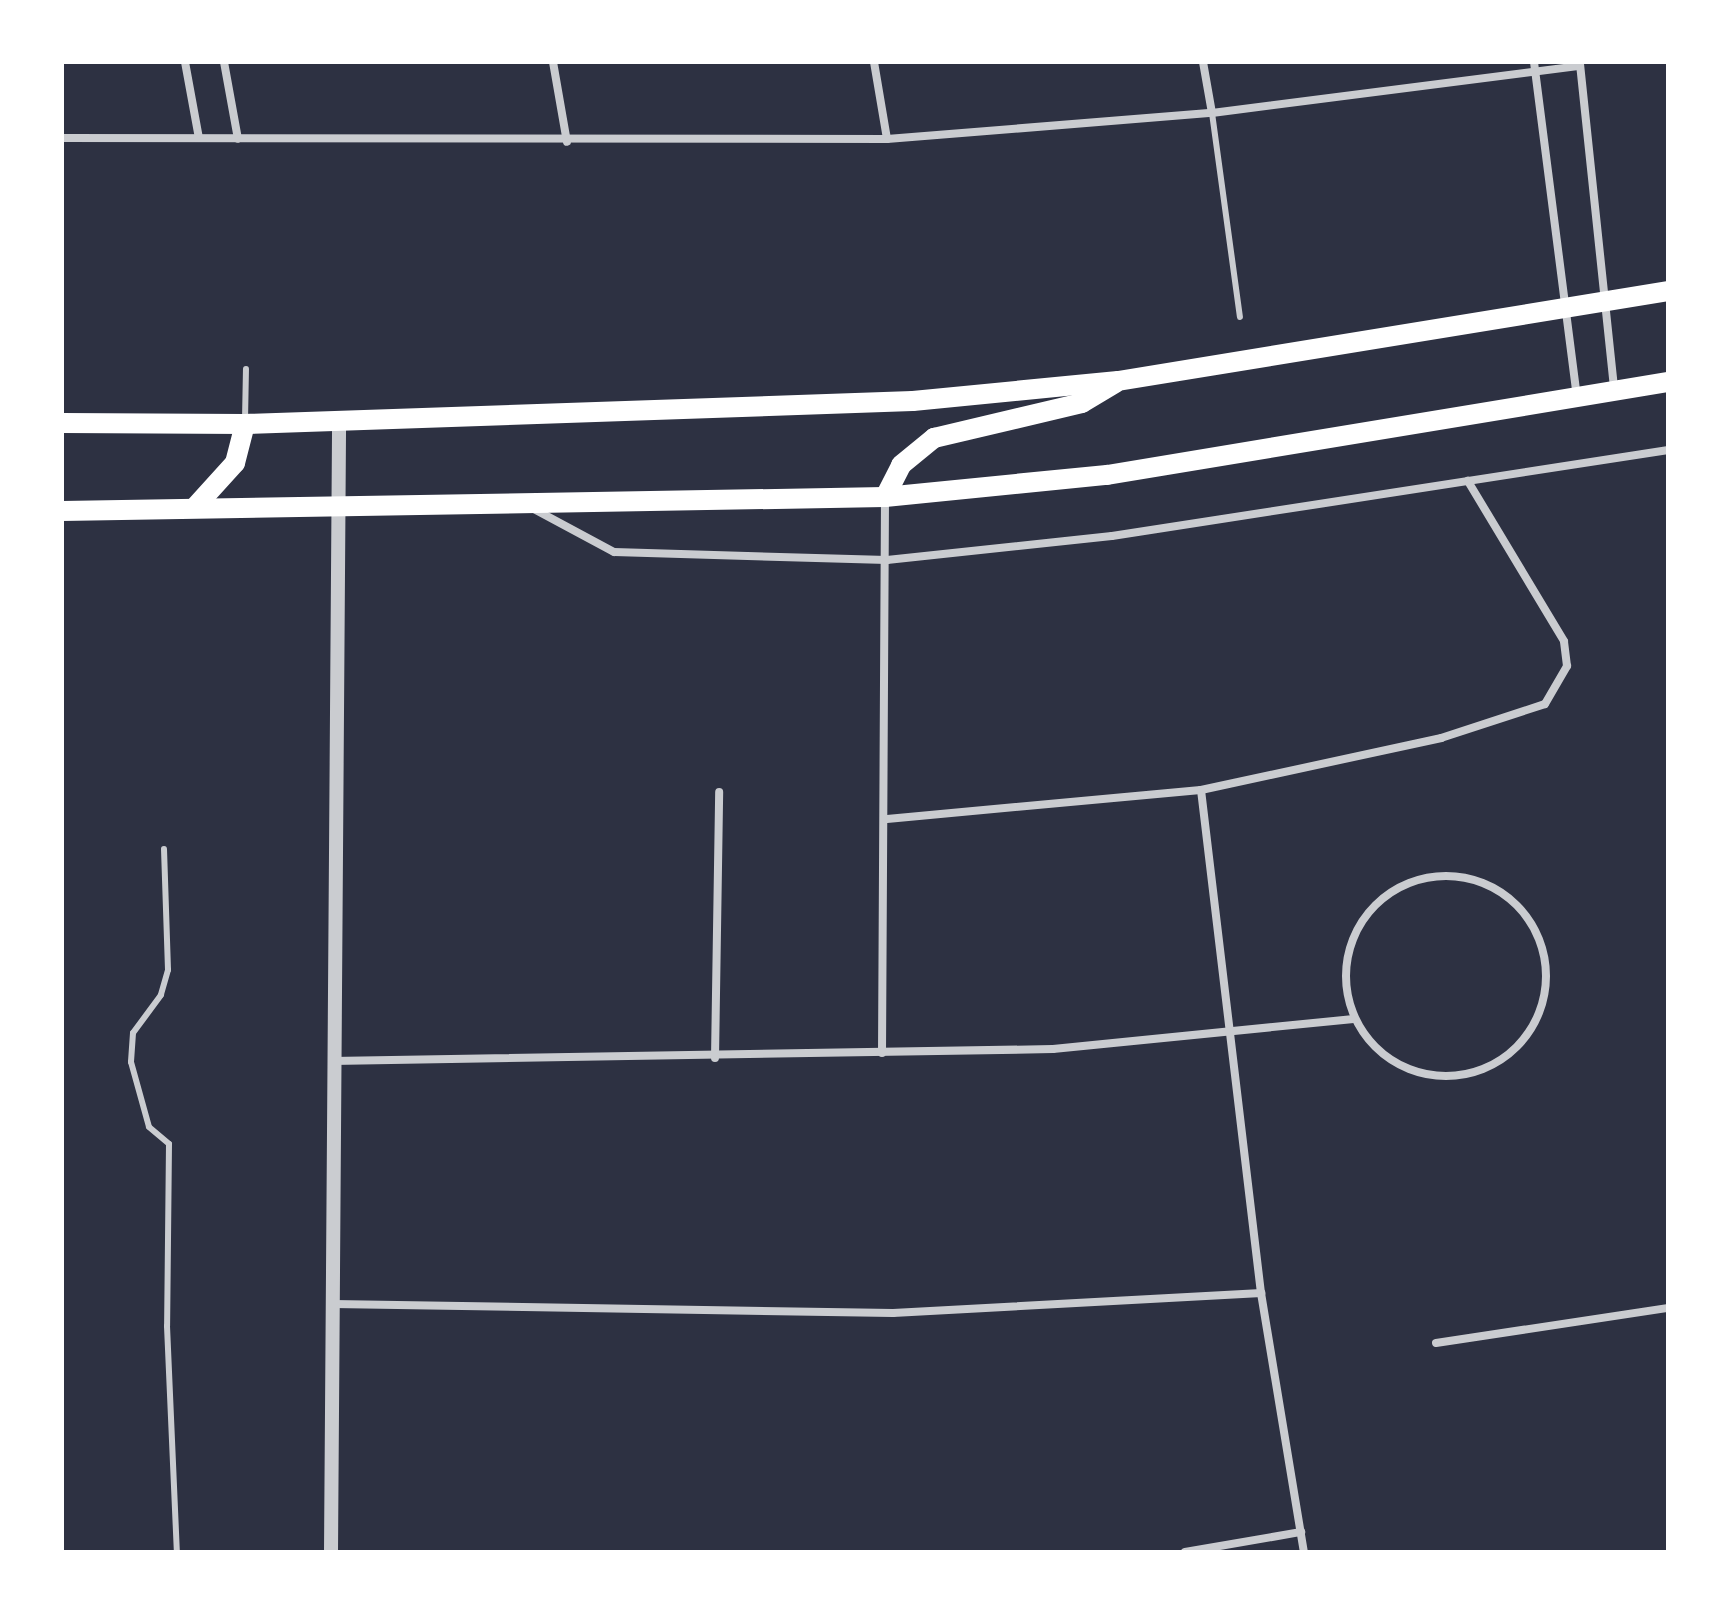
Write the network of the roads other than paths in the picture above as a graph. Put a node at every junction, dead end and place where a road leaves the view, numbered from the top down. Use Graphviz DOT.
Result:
graph roads {
  1 [pos="185,62"];
  2 [pos="224,62"];
  3 [pos="553,62"];
  4 [pos="874,62"];
  5 [pos="1203,62"];
  6 [pos="1580,64"];
  7 [pos="1534,67"];
  8 [pos="1212,113"];
  9 [pos="62,138"];
  10 [pos="199,138"];
  11 [pos="238,139"];
  12 [pos="887,139"];
  13 [pos="567,142"];
  14 [pos="1668,291"];
  15 [pos="1603,302"];
  16 [pos="1562,311"];
  17 [pos="1240,317"];
  18 [pos="246,369"];
  19 [pos="1118,381"];
  20 [pos="1668,382"];
  21 [pos="1615,393"];
  22 [pos="1578,401"];
  23 [pos="339,421"];
  24 [pos="62,423"];
  25 [pos="245,424"];
  26 [pos="1668,450"];
  27 [pos="1468,481"];
  28 [pos="885,497"];
  29 [pos="525,503"];
  30 [pos="196,506"];
  31 [pos="337,506"];
  32 [pos="62,511"];
  33 [pos="887,560"];
  34 [pos="1201,790"];
  35 [pos="719,792"];
  36 [pos="887,819"];
  37 [pos="164,849"];
  38 [pos="1354,1019"];
  39 [pos="1230,1029"];
  40 [pos="882,1053"];
  41 [pos="715,1058"];
  42 [pos="331,1061"];
  43 [pos="1261,1293"];
  44 [pos="333,1304"];
  45 [pos="1668,1308"];
  46 [pos="1436,1343"];
  47 [pos="1301,1532"];
  48 [pos="177,1552"];
  49 [pos="331,1552"];
  50 [pos="1185,1552"];
  51 [pos="1304,1552"];
  1 -- 10 [label="street"];
  2 -- 11 [label="street"];
  3 -- 13 [label="street"];
  4 -- 12 [label="street"];
  5 -- 8 [label="street"];
  6 -- 7 [label="street"];
  6 -- 15 [label="street"];
  7 -- 8 [label="street"];
  7 -- 16 [label="street"];
  8 -- 12 [label="street"];
  8 -- 17 [label="lane"];
  9 -- 10 [label="street"];
  10 -- 11 [label="street"];
  11 -- 13 [label="street"];
  12 -- 13 [label="street"];
  14 -- 15 [label="main road"];
  15 -- 16 [label="main road"];
  15 -- 21 [label="street"];
  16 -- 19 [label="main road"];
  16 -- 22 [label="street"];
  18 -- 25 [label="lane"];
  19 -- 23 [label="main road"];
  19 -- 28 [label="main road"];
  20 -- 21 [label="main road"];
  21 -- 22 [label="main road"];
  22 -- 28 [label="main road"];
  23 -- 25 [label="main road"];
  23 -- 31 [label="street"];
  24 -- 25 [label="main road"];
  25 -- 30 [label="main road"];
  26 -- 27 [label="street"];
  27 -- 33 [label="street"];
  27 -- 34 [label="street"];
  28 -- 29 [label="main road"];
  28 -- 33 [label="street"];
  29 -- 31 [label="main road"];
  29 -- 33 [label="street"];
  30 -- 31 [label="main road"];
  30 -- 32 [label="main road"];
  31 -- 42 [label="street"];
  33 -- 36 [label="street"];
  34 -- 36 [label="street"];
  34 -- 39 [label="street"];
  35 -- 41 [label="street"];
  36 -- 40 [label="street"];
  37 -- 48 [label="lane"];
  38 -- 38 [label="street"];
  38 -- 39 [label="street"];
  39 -- 40 [label="street"];
  39 -- 43 [label="street"];
  40 -- 41 [label="street"];
  41 -- 42 [label="street"];
  42 -- 44 [label="street"];
  43 -- 44 [label="street"];
  43 -- 47 [label="street"];
  44 -- 49 [label="street"];
  45 -- 46 [label="street"];
  47 -- 50 [label="street"];
  47 -- 51 [label="street"];
}
